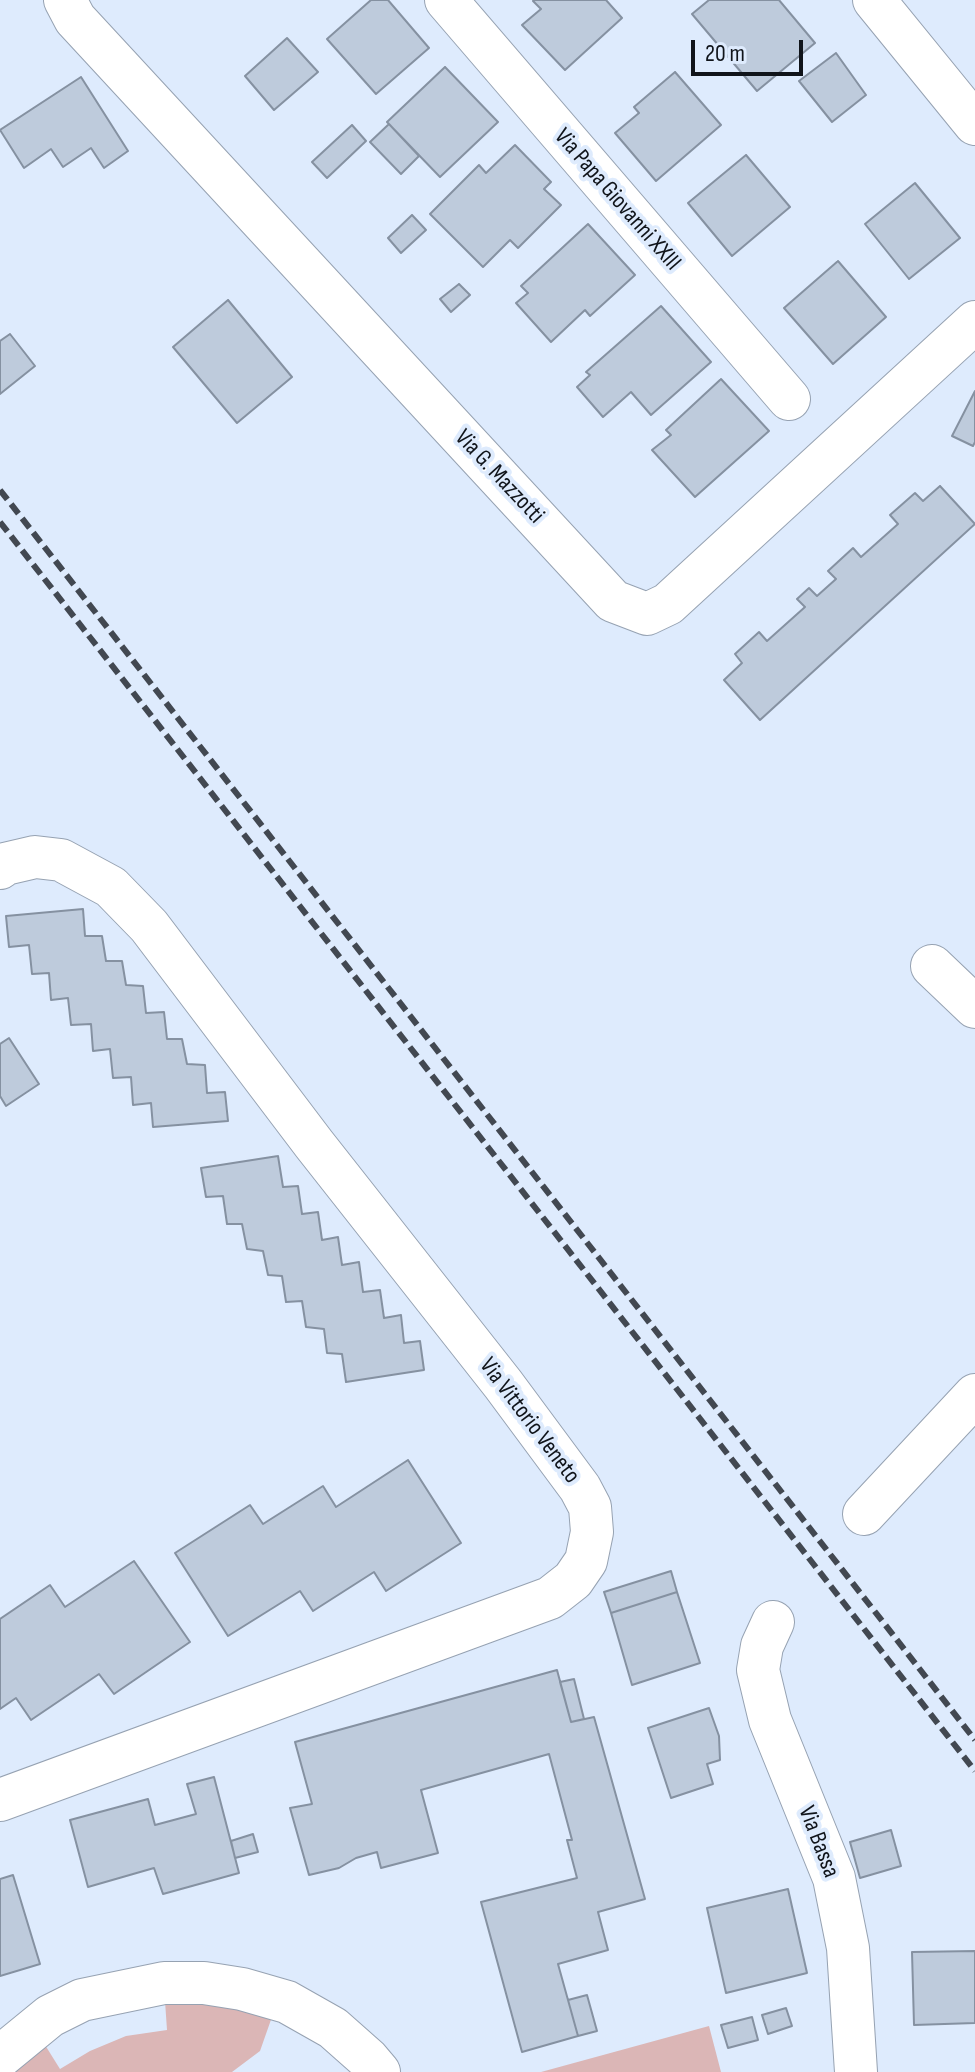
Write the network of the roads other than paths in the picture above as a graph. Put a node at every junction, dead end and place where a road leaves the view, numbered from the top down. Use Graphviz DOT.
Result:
graph roads {
  1 [pos="65,0"];
  2 [pos="446,0"];
  3 [pos="874,0"];
  4 [pos="975,124"];
  5 [pos="975,322"];
  6 [pos="789,399"];
  7 [pos="0,868"];
  8 [pos="932,966"];
  9 [pos="975,1007"];
  10 [pos="975,1395"];
  11 [pos="864,1514"];
  12 [pos="773,1622"];
  13 [pos="0,1800"];
  14 [pos="0,2057"];
  15 [pos="379,2072"];
  16 [pos="856,2072"];
  1 -- 5 [label="street, Via G. Mazzotti"];
  2 -- 6 [label="street, Via Papa Giovanni XXIII"];
  3 -- 4 [label="street"];
  7 -- 13 [label="street, Via Vittorio Veneto"];
  8 -- 9 [label="street"];
  10 -- 11 [label="street"];
  12 -- 16 [label="street, Via Bassa"];
  14 -- 15 [label="street"];
}
